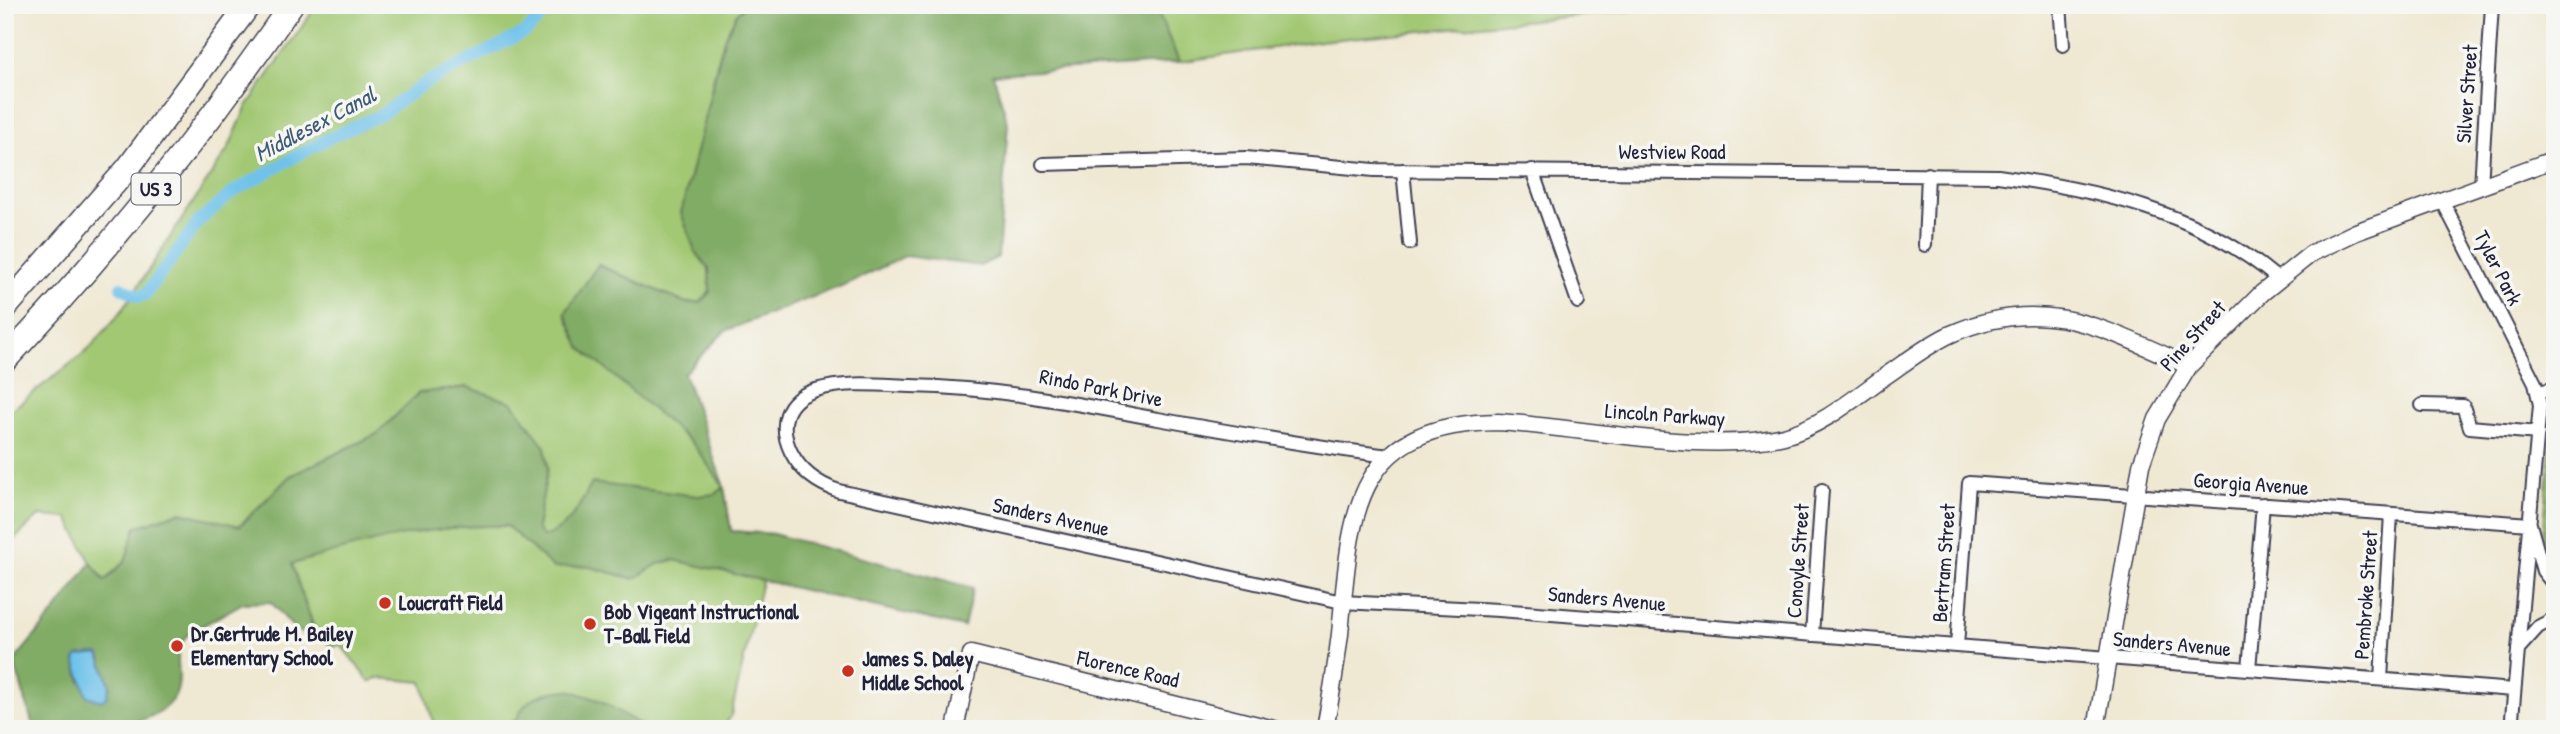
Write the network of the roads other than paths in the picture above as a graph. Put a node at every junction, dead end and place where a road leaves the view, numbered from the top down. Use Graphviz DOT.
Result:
graph roads {
  1 [pos="249,5"];
  2 [pos="291,5"];
  3 [pos="2060,5"];
  4 [pos="2492,5"];
  5 [pos="2063,45"];
  6 [pos="2555,159"];
  7 [pos="1043,164"];
  8 [pos="1403,170"];
  9 [pos="1532,170"];
  10 [pos="1928,174"];
  11 [pos="2481,186"];
  12 [pos="2442,200"];
  13 [pos="1410,243"];
  14 [pos="1925,245"];
  15 [pos="2278,279"];
  16 [pos="1578,302"];
  17 [pos="5,308"];
  18 [pos="5,360"];
  19 [pos="2189,366"];
  20 [pos="2555,389"];
  21 [pos="2538,392"];
  22 [pos="805,394"];
  23 [pos="2421,405"];
  24 [pos="2538,433"];
  25 [pos="1389,456"];
  26 [pos="1969,483"];
  27 [pos="1822,490"];
  28 [pos="2134,495"];
  29 [pos="2263,504"];
  30 [pos="2391,514"];
  31 [pos="2530,524"];
  32 [pos="2555,586"];
  33 [pos="1342,602"];
  34 [pos="2555,618"];
  35 [pos="1812,635"];
  36 [pos="1957,646"];
  37 [pos="2518,650"];
  38 [pos="2107,658"];
  39 [pos="2249,669"];
  40 [pos="2381,679"];
  41 [pos="2514,690"];
  42 [pos="955,729"];
  43 [pos="1274,729"];
  44 [pos="1325,729"];
  45 [pos="2096,729"];
  46 [pos="2511,729"];
  1 -- 17 [label="highway, US 3"];
  2 -- 18 [label="highway, US 3"];
  3 -- 5 [label="street"];
  4 -- 11 [label="street, Silver Street"];
  6 -- 11 [label="street, Pine Street"];
  7 -- 8 [label="street, Westview Road"];
  8 -- 9 [label="street, Westview Road"];
  8 -- 13 [label="street"];
  9 -- 10 [label="street, Westview Road"];
  9 -- 16 [label="street"];
  10 -- 14 [label="street"];
  10 -- 15 [label="street, Westview Road"];
  11 -- 12 [label="street, Pine Street"];
  12 -- 15 [label="street, Pine Street"];
  12 -- 21 [label="street, Tyler Park"];
  15 -- 19 [label="street, Pine Street"];
  19 -- 25 [label="street, Lincoln Parkway"];
  19 -- 28 [label="street, Pine Street"];
  20 -- 21 [label="street"];
  21 -- 24 [label="street, Tyler Park"];
  22 -- 25 [label="street, Rindo Park Drive"];
  22 -- 33 [label="street, Sanders Avenue"];
  23 -- 24 [label="street"];
  24 -- 31 [label="street, Tyler Park"];
  25 -- 33 [label="street, Lincoln Parkway"];
  26 -- 28 [label="street, Georgia Avenue"];
  26 -- 36 [label="street, Bertram Street"];
  27 -- 35 [label="street, Conoyle Street"];
  28 -- 29 [label="street, Georgia Avenue"];
  28 -- 38 [label="street, Pine Street"];
  29 -- 30 [label="street, Georgia Avenue"];
  29 -- 39 [label="street"];
  30 -- 31 [label="street, Georgia Avenue"];
  30 -- 40 [label="street, Pembroke Street"];
  31 -- 32 [label="street, Tyler Park"];
  31 -- 37 [label="street, Tyler Park"];
  33 -- 35 [label="street, Sanders Avenue"];
  33 -- 44 [label="street, Lincoln Parkway"];
  34 -- 37 [label="street"];
  35 -- 36 [label="street, Sanders Avenue"];
  36 -- 38 [label="street, Sanders Avenue"];
  37 -- 41 [label="street, Tyler Park"];
  38 -- 39 [label="street, Sanders Avenue"];
  38 -- 45 [label="street, Pine Street"];
  39 -- 40 [label="street, Sanders Avenue"];
  40 -- 41 [label="street, Sanders Avenue"];
  41 -- 46 [label="street, Tyler Park"];
  42 -- 43 [label="street, Florence Road"];
}
